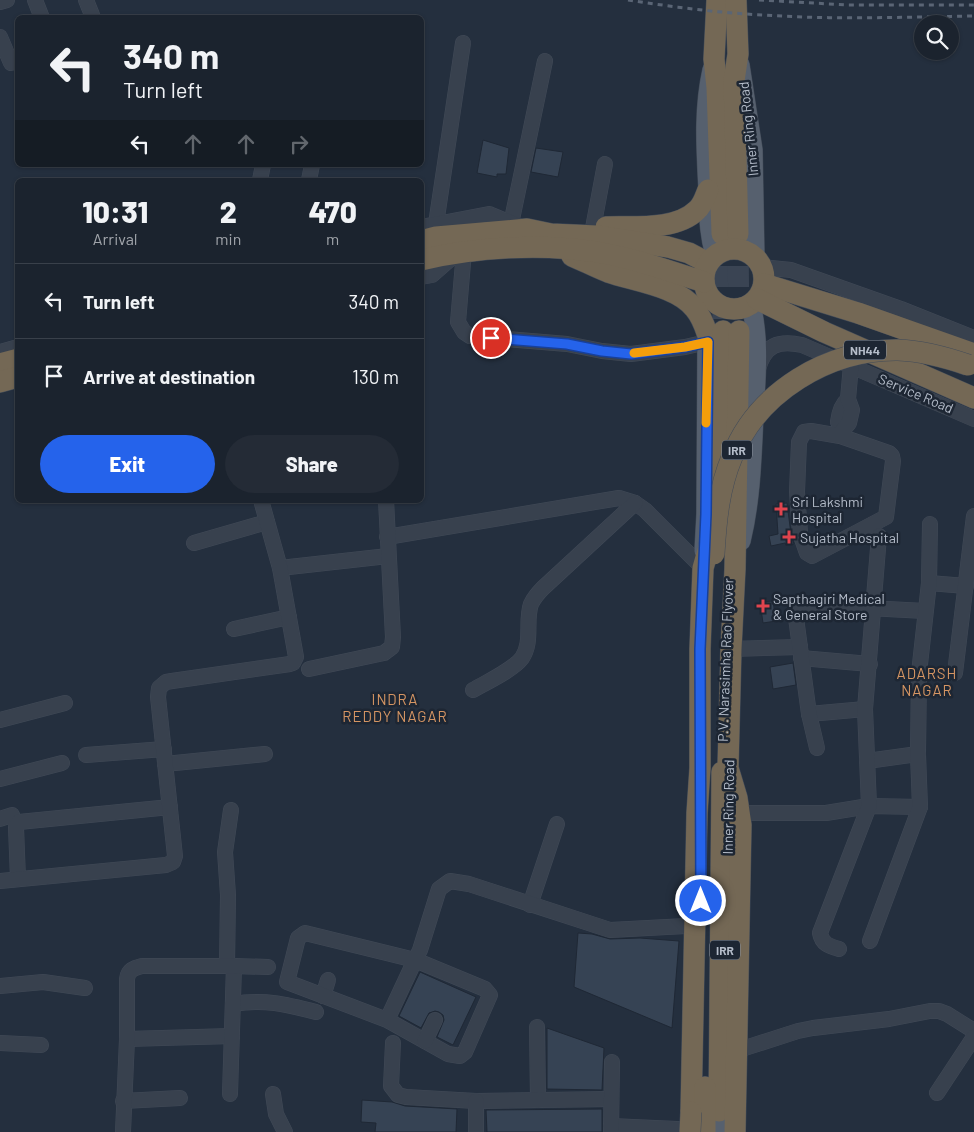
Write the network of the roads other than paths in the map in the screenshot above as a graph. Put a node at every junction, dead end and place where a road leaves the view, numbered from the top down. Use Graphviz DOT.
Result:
graph roads {
  1 [pos="7,0"];
  2 [pos="35,0"];
  3 [pos="86,0"];
  4 [pos="717,0"];
  5 [pos="736,0"];
  6 [pos="0,2"];
  7 [pos="41,15"];
  8 [pos="92,15"];
  9 [pos="0,37"];
  10 [pos="463,43"];
  11 [pos="738,54"];
  12 [pos="714,60"];
  13 [pos="545,61"];
  14 [pos="11,63"];
  15 [pos="605,164"];
  16 [pos="708,190"];
  17 [pos="429,226"];
  18 [pos="520,226"];
  19 [pos="593,228"];
  20 [pos="551,240"];
  21 [pos="462,252"];
  22 [pos="425,253"];
  23 [pos="709,267"];
  24 [pos="424,276"];
  25 [pos="758,282"];
  26 [pos="719,334"];
  27 [pos="974,338"];
  28 [pos="15,348"];
  29 [pos="0,352"];
  30 [pos="974,354"];
  31 [pos="15,360"];
  32 [pos="0,364"];
  33 [pos="851,366"];
  34 [pos="974,367"];
  35 [pos="757,370"];
  36 [pos="15,378"];
  37 [pos="0,382"];
  38 [pos="974,383"];
  39 [pos="15,386"];
  40 [pos="0,390"];
  41 [pos="974,398"];
  42 [pos="974,419"];
  43 [pos="841,432"];
  44 [pos="263,503"];
  45 [pos="386,503"];
  46 [pos="635,503"];
  47 [pos="974,516"];
  48 [pos="267,522"];
  49 [pos="930,524"];
  50 [pos="879,536"];
  51 [pos="387,537"];
  52 [pos="194,543"];
  53 [pos="388,556"];
  54 [pos="280,568"];
  55 [pos="703,568"];
  56 [pos="735,569"];
  57 [pos="929,582"];
  58 [pos="966,586"];
  59 [pos="875,608"];
  60 [pos="925,611"];
  61 [pos="289,617"];
  62 [pos="234,628"];
  63 [pos="731,649"];
  64 [pos="801,653"];
  65 [pos="870,664"];
  66 [pos="309,669"];
  67 [pos="955,673"];
  68 [pos="473,690"];
  69 [pos="64,703"];
  70 [pos="866,710"];
  71 [pos="809,714"];
  72 [pos="0,720"];
  73 [pos="164,748"];
  74 [pos="817,748"];
  75 [pos="265,754"];
  76 [pos="918,754"];
  77 [pos="86,755"];
  78 [pos="867,761"];
  79 [pos="62,763"];
  80 [pos="165,764"];
  81 [pos="728,768"];
  82 [pos="699,777"];
  83 [pos="0,779"];
  84 [pos="869,806"];
  85 [pos="170,807"];
  86 [pos="920,807"];
  87 [pos="231,810"];
  88 [pos="745,813"];
  89 [pos="557,824"];
  90 [pos="18,879"];
  91 [pos="0,881"];
  92 [pos="530,904"];
  93 [pos="686,926"];
  94 [pos="870,941"];
  95 [pos="839,949"];
  96 [pos="415,960"];
  97 [pos="230,966"];
  98 [pos="268,967"];
  99 [pos="328,980"];
  100 [pos="0,986"];
  101 [pos="85,988"];
  102 [pos="323,996"];
  103 [pos="233,1004"];
  104 [pos="316,1012"];
  105 [pos="387,1020"];
  106 [pos="435,1020"];
  107 [pos="537,1027"];
  108 [pos="974,1031"];
  109 [pos="232,1036"];
  110 [pos="974,1038"];
  111 [pos="127,1039"];
  112 [pos="425,1041"];
  113 [pos="393,1043"];
  114 [pos="0,1044"];
  115 [pos="41,1045"];
  116 [pos="745,1048"];
  117 [pos="612,1062"];
  118 [pos="937,1093"];
  119 [pos="230,1094"];
  120 [pos="272,1094"];
  121 [pos="180,1098"];
  122 [pos="611,1099"];
  123 [pos="538,1100"];
  124 [pos="124,1101"];
  125 [pos="476,1101"];
  126 [pos="735,1122"];
  127 [pos="611,1129"];
  128 [pos="701,1129"];
  129 [pos="123,1132"];
  130 [pos="285,1132"];
  131 [pos="476,1132"];
  132 [pos="744,1132"];
  1 -- 6 [label="street"];
  2 -- 7 [label="street"];
  3 -- 8 [label="street"];
  4 -- 12 [label="highway, IRR"];
  5 -- 11 [label="highway, Inner Ring Road / IRR"];
  9 -- 14 [label="street"];
  10 -- 17 [label="street"];
  11 -- 12 [label="highway, IRR"];
  11 -- 25 [label="main road, Inner Ring Road / IRR"];
  12 -- 16 [label="main road, IRR"];
  13 -- 18 [label="street"];
  15 -- 19 [label="street"];
  16 -- 19 [label="highway"];
  16 -- 23 [label="main road, IRR"];
  17 -- 18 [label="street"];
  18 -- 20 [label="highway"];
  18 -- 22 [label="highway"];
  19 -- 20 [label="highway"];
  20 -- 21 [label="highway"];
  20 -- 23 [label="highway"];
  20 -- 26 [label="highway"];
  21 -- 22 [label="highway"];
  21 -- 24 [label="street"];
  21 -- 26 [label="street"];
  23 -- 25 [label="highway, NH44"];
  23 -- 25 [label="highway, NH44"];
  25 -- 27 [label="street"];
  25 -- 30 [label="highway, NH44"];
  25 -- 35 [label="main road, Inner Ring Road / IRR"];
  25 -- 41 [label="highway, NH44"];
  26 -- 55 [label="highway, IRR"];
  26 -- 56 [label="highway, IRR"];
  28 -- 29 [label="street"];
  31 -- 32 [label="highway"];
  33 -- 35 [label="street, Service Road"];
  33 -- 42 [label="street, Service Road"];
  33 -- 43 [label="street"];
  34 -- 128 [label="highway, P.V. Narasimha Rao Flyover, bridge"];
  35 -- 56 [label="main road, Inner Ring Road / IRR"];
  36 -- 37 [label="highway"];
  38 -- 128 [label="highway, P.V. Narasimha Rao Flyover"];
  39 -- 40 [label="street"];
  43 -- 43 [label="street"];
  44 -- 48 [label="street"];
  45 -- 51 [label="street"];
  46 -- 51 [label="street"];
  46 -- 55 [label="street"];
  46 -- 68 [label="street"];
  47 -- 58 [label="street"];
  48 -- 52 [label="street"];
  48 -- 54 [label="street"];
  49 -- 57 [label="street"];
  50 -- 59 [label="street"];
  51 -- 53 [label="street"];
  53 -- 54 [label="street"];
  53 -- 66 [label="street"];
  54 -- 61 [label="street"];
  55 -- 82 [label="highway, Inner Ring Road / IRR"];
  56 -- 63 [label="highway, Inner Ring Road / IRR"];
  57 -- 58 [label="street"];
  57 -- 60 [label="street"];
  58 -- 67 [label="street"];
  59 -- 60 [label="street"];
  59 -- 64 [label="street"];
  59 -- 65 [label="street"];
  60 -- 76 [label="street"];
  61 -- 62 [label="street"];
  61 -- 73 [label="street"];
  63 -- 64 [label="street"];
  63 -- 81 [label="highway, Inner Ring Road / IRR"];
  64 -- 65 [label="street"];
  64 -- 71 [label="street"];
  65 -- 70 [label="street"];
  69 -- 72 [label="street"];
  70 -- 71 [label="street"];
  70 -- 78 [label="street"];
  71 -- 74 [label="street"];
  73 -- 77 [label="street"];
  73 -- 80 [label="street"];
  75 -- 80 [label="street"];
  76 -- 78 [label="street"];
  76 -- 86 [label="street"];
  78 -- 84 [label="street"];
  79 -- 83 [label="street"];
  80 -- 85 [label="street"];
  81 -- 88 [label="highway"];
  81 -- 128 [label="main road, Inner Ring Road / IRR"];
  82 -- 93 [label="street, Inner Ring Road"];
  82 -- 128 [label="highway"];
  84 -- 86 [label="street"];
  84 -- 88 [label="street"];
  84 -- 95 [label="street"];
  85 -- 90 [label="street"];
  85 -- 90 [label="street"];
  86 -- 94 [label="street"];
  87 -- 97 [label="street"];
  88 -- 116 [label="street, Inner Ring Road"];
  88 -- 126 [label="highway"];
  89 -- 92 [label="street"];
  90 -- 91 [label="street"];
  92 -- 93 [label="street"];
  92 -- 96 [label="street"];
  93 -- 128 [label="street, Inner Ring Road"];
  96 -- 102 [label="street"];
  96 -- 105 [label="street"];
  96 -- 112 [label="street"];
  97 -- 98 [label="street"];
  97 -- 103 [label="street"];
  97 -- 111 [label="street"];
  99 -- 102 [label="street"];
  100 -- 101 [label="street"];
  102 -- 105 [label="street"];
  103 -- 104 [label="street"];
  103 -- 109 [label="street"];
  105 -- 112 [label="street"];
  106 -- 112 [label="street"];
  107 -- 123 [label="street"];
  108 -- 116 [label="street"];
  109 -- 111 [label="street"];
  109 -- 119 [label="street"];
  110 -- 118 [label="street"];
  111 -- 124 [label="street"];
  113 -- 125 [label="street"];
  114 -- 115 [label="street"];
  116 -- 132 [label="street, Inner Ring Road"];
  117 -- 122 [label="street"];
  120 -- 130 [label="street"];
  121 -- 124 [label="street"];
  122 -- 123 [label="street"];
  122 -- 127 [label="street"];
  123 -- 125 [label="street"];
  124 -- 129 [label="street"];
  125 -- 131 [label="street"];
  127 -- 128 [label="street"];
}
